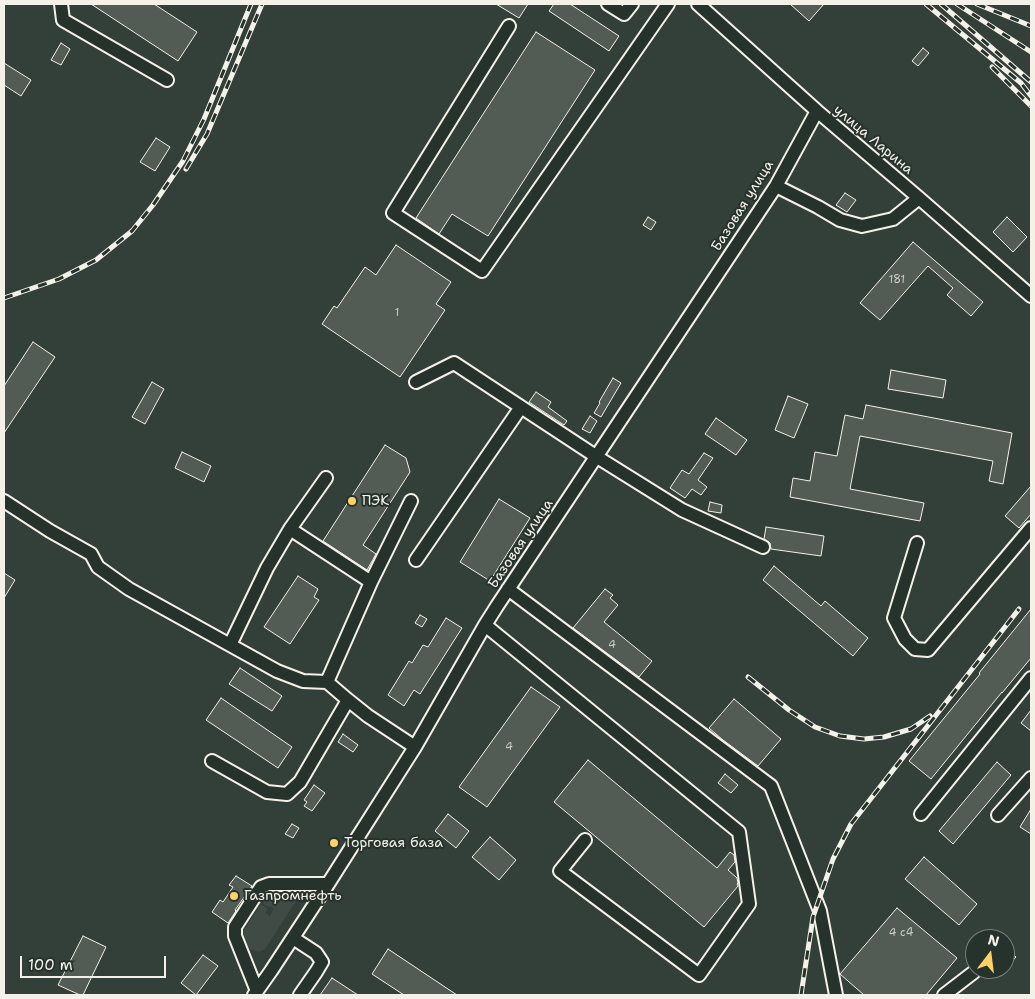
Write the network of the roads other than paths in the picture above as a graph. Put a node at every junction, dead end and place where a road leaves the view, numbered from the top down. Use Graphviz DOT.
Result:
graph roads {
  1 [pos="60,4"];
  2 [pos="608,4"];
  3 [pos="632,4"];
  4 [pos="668,4"];
  5 [pos="698,4"];
  6 [pos="509,26"];
  7 [pos="167,80"];
  8 [pos="817,111"];
  9 [pos="776,186"];
  10 [pos="919,198"];
  11 [pos="1031,296"];
  12 [pos="416,382"];
  13 [pos="521,407"];
  14 [pos="597,457"];
  15 [pos="326,478"];
  16 [pos="4,501"];
  17 [pos="411,501"];
  18 [pos="1031,528"];
  19 [pos="290,529"];
  20 [pos="917,543"];
  21 [pos="763,547"];
  22 [pos="416,560"];
  23 [pos="371,582"];
  24 [pos="508,589"];
  25 [pos="485,625"];
  26 [pos="230,645"];
  27 [pos="1031,678"];
  28 [pos="327,682"];
  29 [pos="348,700"];
  30 [pos="415,747"];
  31 [pos="212,761"];
  32 [pos="1031,778"];
  33 [pos="921,814"];
  34 [pos="998,816"];
  35 [pos="585,840"];
  36 [pos="328,884"];
  37 [pos="293,938"];
  38 [pos="965,979"];
  39 [pos="255,993"];
  40 [pos="300,995"];
  41 [pos="836,995"];
  42 [pos="944,995"];
  1 -- 7 [label="street"];
  2 -- 3 [label="street"];
  4 -- 6 [label="street"];
  5 -- 8 [label="street, улица Ларина"];
  8 -- 9 [label="street, Базовая улица"];
  8 -- 10 [label="street, улица Ларина"];
  9 -- 10 [label="street"];
  9 -- 14 [label="street, Базовая улица"];
  10 -- 11 [label="street, улица Ларина"];
  12 -- 13 [label="street"];
  13 -- 14 [label="street"];
  13 -- 22 [label="street"];
  14 -- 21 [label="street"];
  14 -- 24 [label="street, Базовая улица"];
  15 -- 19 [label="street"];
  16 -- 26 [label="street"];
  17 -- 23 [label="street"];
  18 -- 20 [label="street"];
  19 -- 23 [label="street"];
  19 -- 26 [label="street"];
  23 -- 28 [label="street"];
  24 -- 25 [label="street, Базовая улица"];
  24 -- 41 [label="street"];
  25 -- 30 [label="street, Базовая улица"];
  25 -- 35 [label="street"];
  26 -- 28 [label="street"];
  27 -- 33 [label="street"];
  28 -- 29 [label="street"];
  29 -- 30 [label="street"];
  29 -- 31 [label="street"];
  30 -- 36 [label="street, Базовая улица"];
  32 -- 34 [label="street"];
  36 -- 37 [label="street, Базовая улица"];
  36 -- 39 [label="street"];
  37 -- 39 [label="street, Базовая улица"];
  37 -- 40 [label="street"];
  38 -- 42 [label="street"];
}
